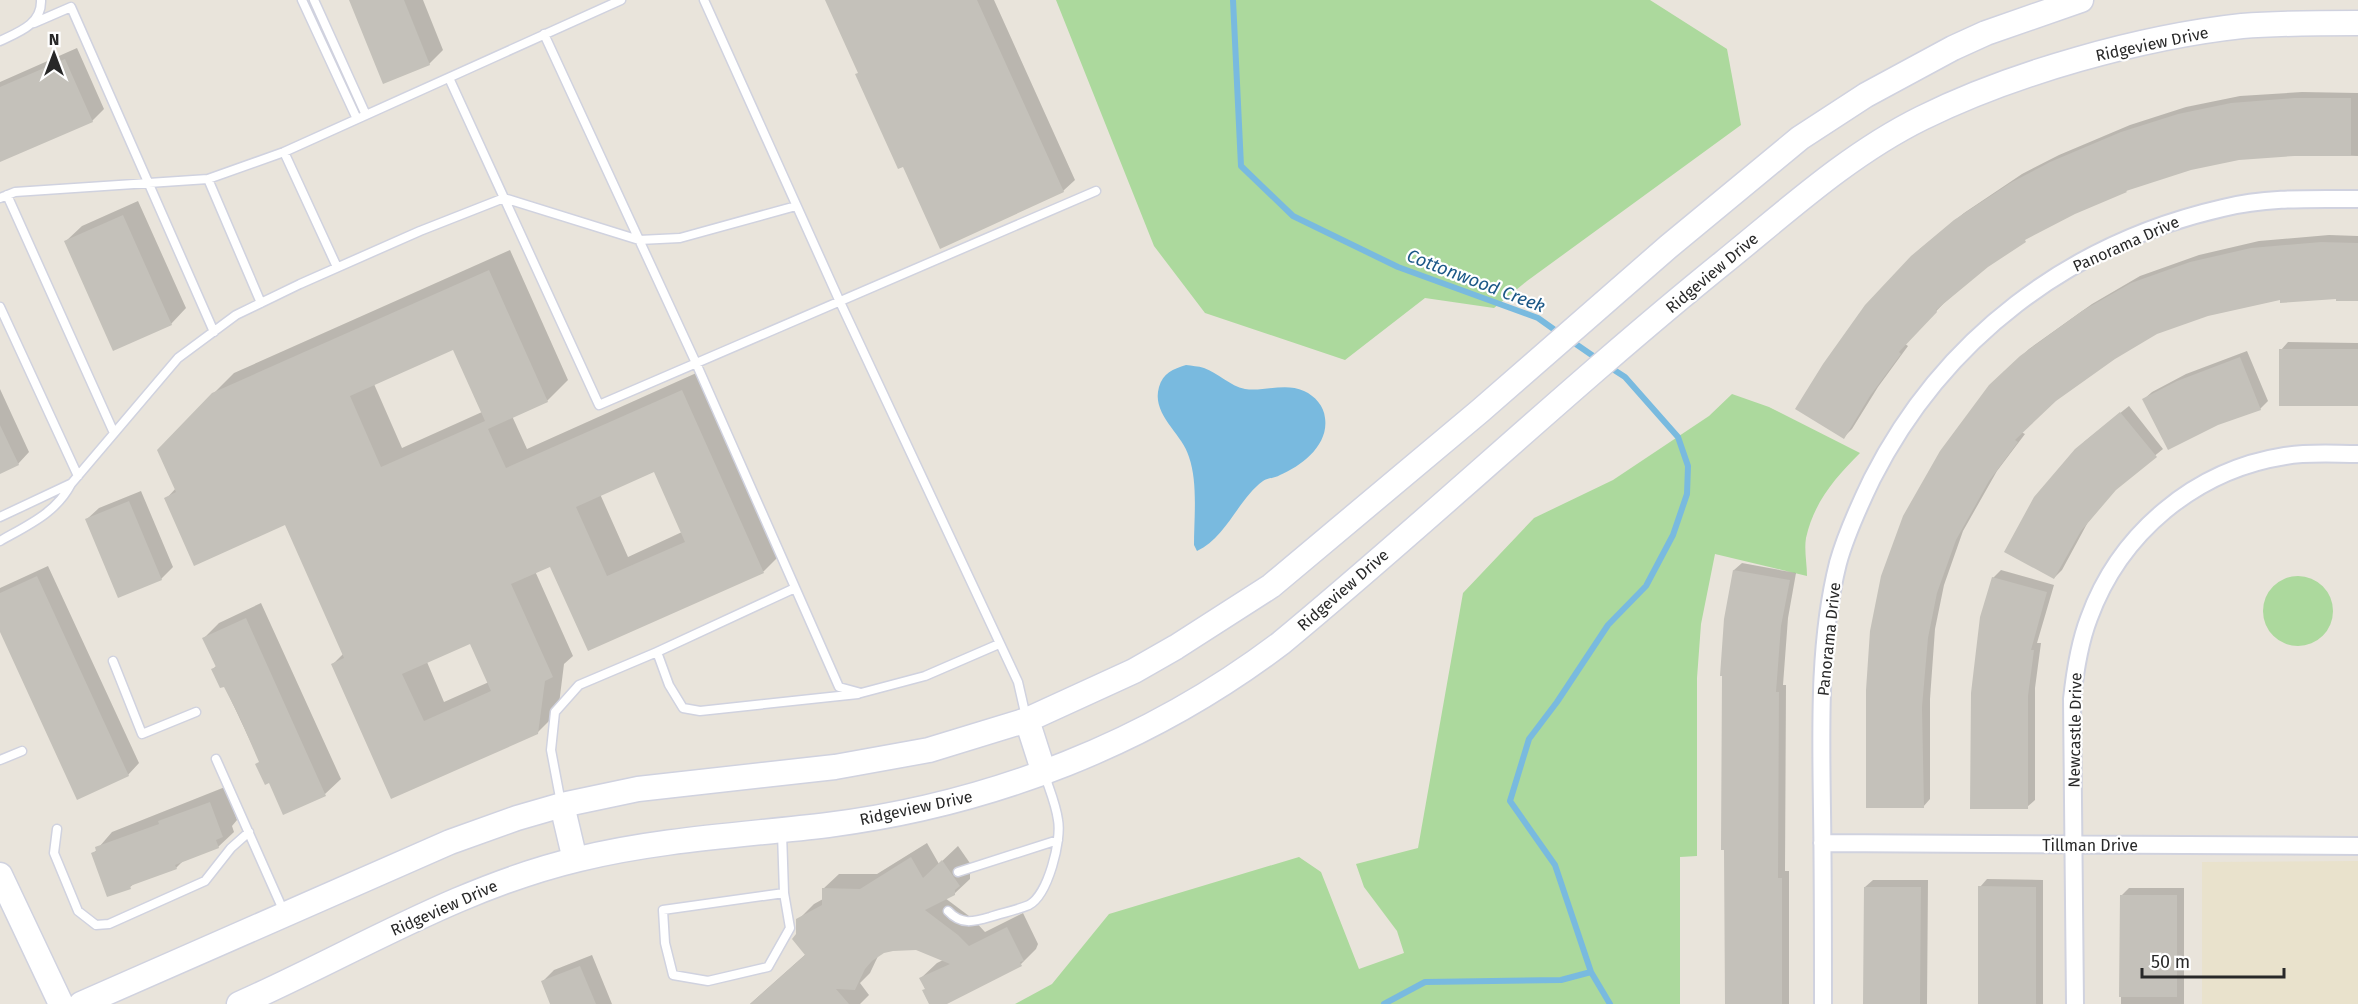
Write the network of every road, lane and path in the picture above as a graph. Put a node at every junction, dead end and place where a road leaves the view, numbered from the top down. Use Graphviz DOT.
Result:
graph roads {
  1 [pos="42,0"];
  2 [pos="302,0"];
  3 [pos="314,0"];
  4 [pos="621,0"];
  5 [pos="704,0"];
  6 [pos="2081,0"];
  7 [pos="34,23"];
  8 [pos="2358,23"];
  9 [pos="544,34"];
  10 [pos="0,41"];
  11 [pos="449,78"];
  12 [pos="362,117"];
  13 [pos="284,152"];
  14 [pos="208,179"];
  15 [pos="148,183"];
  16 [pos="1096,191"];
  17 [pos="3,197"];
  18 [pos="504,198"];
  19 [pos="2358,199"];
  20 [pos="796,206"];
  21 [pos="639,240"];
  22 [pos="337,267"];
  23 [pos="840,302"];
  24 [pos="261,303"];
  25 [pos="0,307"];
  26 [pos="214,332"];
  27 [pos="696,363"];
  28 [pos="114,433"];
  29 [pos="2358,454"];
  30 [pos="78,476"];
  31 [pos="71,484"];
  32 [pos="0,517"];
  33 [pos="0,541"];
  34 [pos="795,588"];
  35 [pos="999,644"];
  36 [pos="657,652"];
  37 [pos="113,661"];
  38 [pos="861,693"];
  39 [pos="196,712"];
  40 [pos="1026,720"];
  41 [pos="22,751"];
  42 [pos="216,759"];
  43 [pos="0,760"];
  44 [pos="1044,773"];
  45 [pos="562,805"];
  46 [pos="57,829"];
  47 [pos="782,830"];
  48 [pos="249,832"];
  49 [pos="1058,840"];
  50 [pos="1822,843"];
  51 [pos="2074,846"];
  52 [pos="2358,846"];
  53 [pos="575,860"];
  54 [pos="958,872"];
  55 [pos="0,875"];
  56 [pos="784,893"];
  57 [pos="948,911"];
  58 [pos="285,914"];
  59 [pos="61,1004"];
  60 [pos="81,1004"];
  61 [pos="239,1004"];
  62 [pos="1823,1004"];
  63 [pos="2076,1004"];
  1 -- 7 [label="lane"];
  2 -- 12 [label="lane"];
  3 -- 12 [label="lane"];
  4 -- 9 [label="lane"];
  5 -- 20 [label="lane"];
  6 -- 40 [label="main road"];
  7 -- 10 [label="lane"];
  7 -- 15 [label="lane"];
  8 -- 44 [label="main road, Ridgeview Drive"];
  9 -- 11 [label="lane"];
  9 -- 21 [label="lane"];
  11 -- 12 [label="lane"];
  11 -- 18 [label="lane"];
  12 -- 13 [label="lane"];
  13 -- 14 [label="lane"];
  13 -- 22 [label="lane"];
  14 -- 15 [label="lane"];
  14 -- 24 [label="lane"];
  15 -- 17 [label="lane"];
  15 -- 26 [label="lane"];
  16 -- 23 [label="lane"];
  17 -- 28 [label="lane"];
  18 -- 21 [label="lane"];
  18 -- 22 [label="lane"];
  18 -- 27 [label="lane"];
  19 -- 50 [label="street, Panorama Drive"];
  20 -- 21 [label="lane"];
  20 -- 23 [label="lane"];
  21 -- 27 [label="lane"];
  22 -- 24 [label="lane"];
  23 -- 27 [label="lane"];
  23 -- 35 [label="lane"];
  24 -- 26 [label="lane"];
  25 -- 30 [label="lane"];
  26 -- 28 [label="lane"];
  27 -- 34 [label="lane"];
  28 -- 30 [label="lane"];
  29 -- 51 [label="street, Newcastle Drive"];
  30 -- 31 [label="lane"];
  31 -- 32 [label="lane"];
  31 -- 33 [label="lane"];
  34 -- 36 [label="lane"];
  34 -- 38 [label="lane"];
  35 -- 38 [label="lane"];
  35 -- 40 [label="lane"];
  36 -- 38 [label="lane"];
  36 -- 45 [label="lane"];
  37 -- 39 [label="lane"];
  40 -- 44 [label="main road"];
  40 -- 45 [label="main road"];
  41 -- 43 [label="lane"];
  42 -- 48 [label="lane"];
  44 -- 47 [label="main road, Ridgeview Drive"];
  44 -- 49 [label="lane"];
  45 -- 53 [label="main road"];
  45 -- 58 [label="main road"];
  46 -- 48 [label="lane"];
  47 -- 53 [label="main road, Ridgeview Drive"];
  47 -- 56 [label="lane"];
  48 -- 58 [label="lane"];
  49 -- 54 [label="lane"];
  49 -- 57 [label="lane"];
  50 -- 51 [label="street, Tillman Drive"];
  50 -- 62 [label="street, Panorama Drive"];
  51 -- 52 [label="street, Tillman Drive"];
  51 -- 63 [label="street, Newcastle Drive"];
  53 -- 61 [label="main road, Ridgeview Drive"];
  55 -- 59 [label="main road"];
  56 -- 56 [label="lane"];
  58 -- 60 [label="main road"];
}
